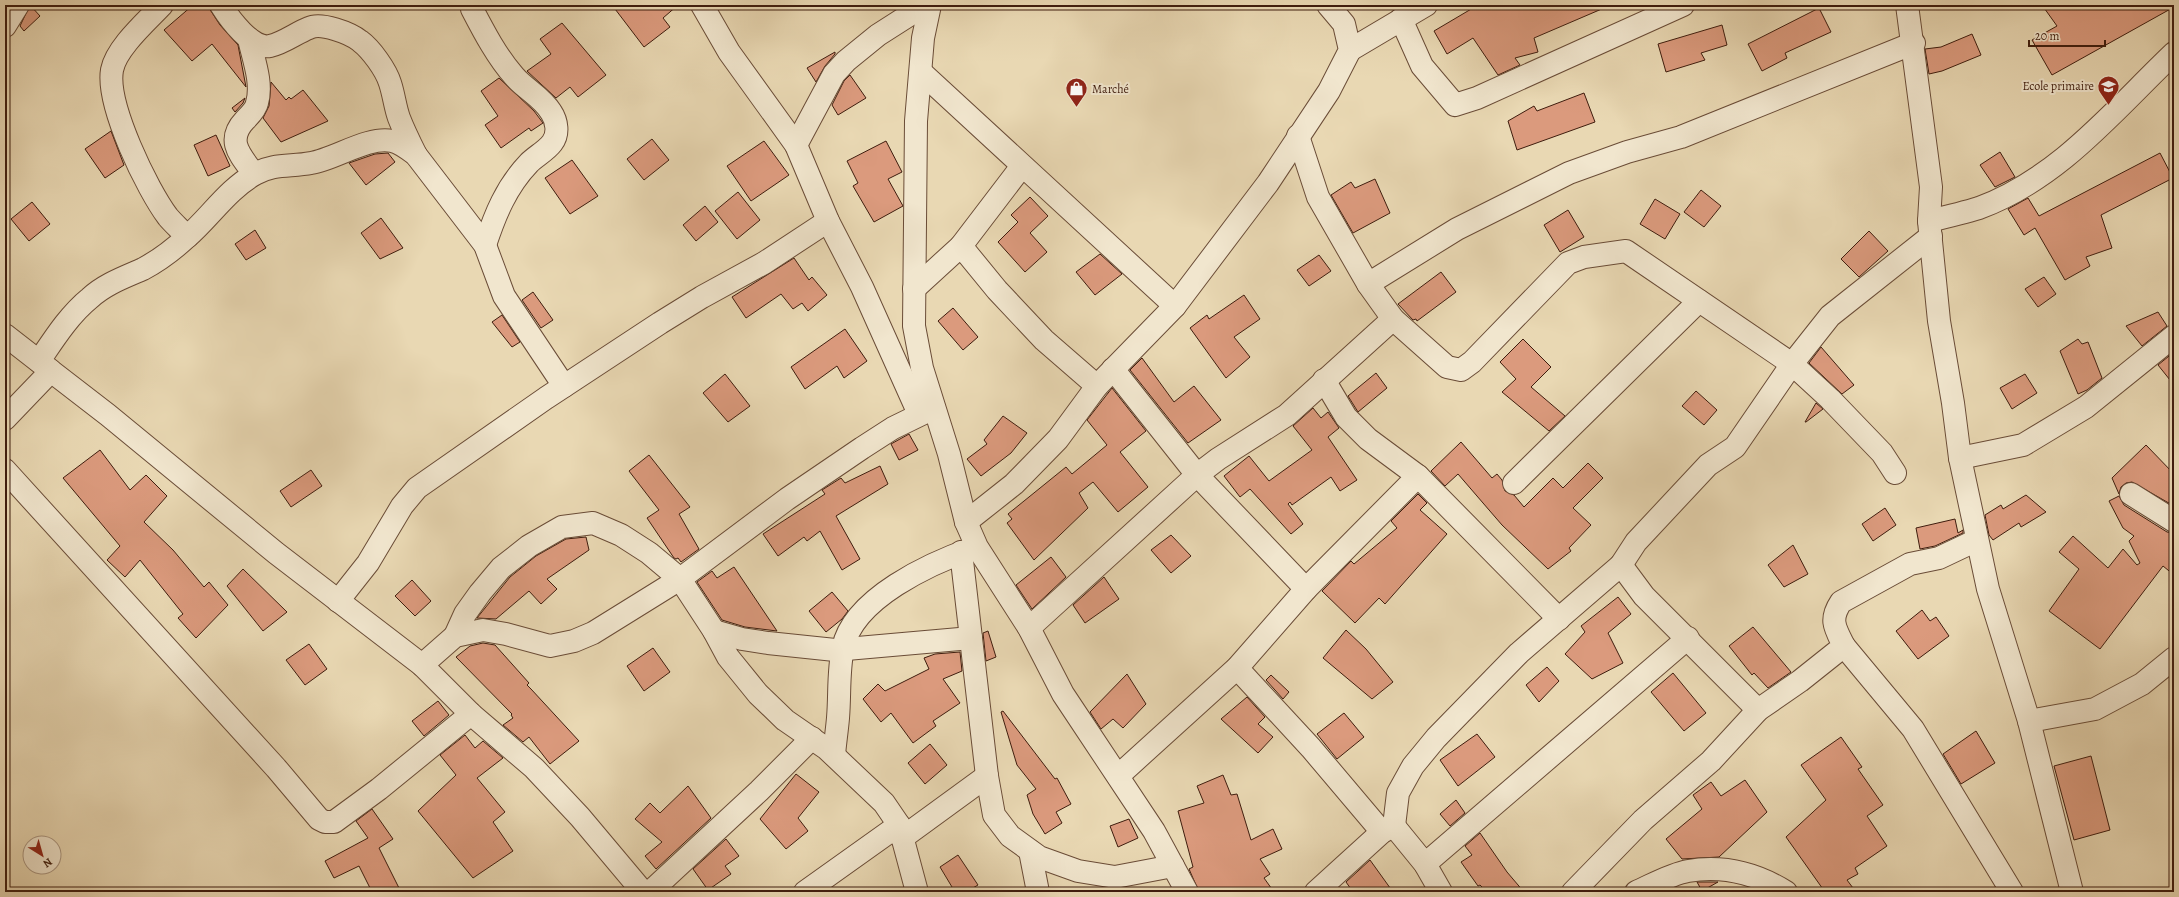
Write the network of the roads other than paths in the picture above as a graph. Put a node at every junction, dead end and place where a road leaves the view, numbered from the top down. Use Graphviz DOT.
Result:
graph roads {
  1 [pos="18,5"];
  2 [pos="162,5"];
  3 [pos="221,5"];
  4 [pos="473,5"];
  5 [pos="702,5"];
  6 [pos="925,5"];
  7 [pos="930,5"];
  8 [pos="1328,5"];
  9 [pos="1426,5"];
  10 [pos="1683,5"];
  11 [pos="1911,7"];
  12 [pos="1401,19"];
  13 [pos="5,26"];
  14 [pos="249,39"];
  15 [pos="1914,43"];
  16 [pos="1350,50"];
  17 [pos="2174,53"];
  18 [pos="920,72"];
  19 [pos="1298,136"];
  20 [pos="796,145"];
  21 [pos="416,154"];
  22 [pos="1022,166"];
  23 [pos="254,174"];
  24 [pos="828,221"];
  25 [pos="1930,229"];
  26 [pos="187,237"];
  27 [pos="485,245"];
  28 [pos="961,246"];
  29 [pos="1368,284"];
  30 [pos="914,289"];
  31 [pos="1699,301"];
  32 [pos="1175,306"];
  33 [pos="1393,319"];
  34 [pos="5,336"];
  35 [pos="2174,336"];
  36 [pos="1792,364"];
  37 [pos="45,366"];
  38 [pos="1113,369"];
  39 [pos="1324,380"];
  40 [pos="564,386"];
  41 [pos="1097,386"];
  42 [pos="927,411"];
  43 [pos="5,419"];
  44 [pos="1960,458"];
  45 [pos="5,470"];
  46 [pos="1895,473"];
  47 [pos="1198,475"];
  48 [pos="1418,476"];
  49 [pos="1514,484"];
  50 [pos="2131,494"];
  51 [pos="2174,521"];
  52 [pos="966,522"];
  53 [pos="1977,540"];
  54 [pos="969,550"];
  55 [pos="1620,565"];
  56 [pos="680,579"];
  57 [pos="1306,589"];
  58 [pos="338,600"];
  59 [pos="1559,619"];
  60 [pos="1028,628"];
  61 [pos="714,631"];
  62 [pos="456,636"];
  63 [pos="971,638"];
  64 [pos="1688,638"];
  65 [pos="1844,646"];
  66 [pos="843,649"];
  67 [pos="2174,658"];
  68 [pos="422,665"];
  69 [pos="1237,668"];
  70 [pos="1758,710"];
  71 [pos="471,714"];
  72 [pos="2029,721"];
  73 [pos="812,738"];
  74 [pos="834,755"];
  75 [pos="987,776"];
  76 [pos="1118,776"];
  77 [pos="1388,829"];
  78 [pos="901,832"];
  79 [pos="1030,851"];
  80 [pos="1425,864"];
  81 [pos="1173,866"];
  82 [pos="643,892"];
  83 [pos="650,892"];
  84 [pos="805,892"];
  85 [pos="917,892"];
  86 [pos="1038,892"];
  87 [pos="1187,892"];
  88 [pos="1316,892"];
  89 [pos="1441,892"];
  90 [pos="1574,892"];
  91 [pos="1636,892"];
  92 [pos="1786,892"];
  93 [pos="2012,892"];
  94 [pos="2072,892"];
  1 -- 13 [label="street"];
  2 -- 26 [label="street"];
  3 -- 14 [label="street"];
  4 -- 27 [label="street"];
  5 -- 20 [label="street"];
  6 -- 20 [label="street"];
  7 -- 18 [label="street"];
  8 -- 16 [label="street"];
  9 -- 12 [label="street"];
  10 -- 12 [label="street"];
  11 -- 15 [label="street"];
  12 -- 16 [label="street"];
  14 -- 21 [label="street"];
  14 -- 23 [label="street"];
  15 -- 25 [label="street"];
  15 -- 29 [label="street"];
  16 -- 19 [label="street"];
  17 -- 25 [label="street"];
  18 -- 22 [label="street"];
  18 -- 30 [label="street"];
  19 -- 29 [label="street"];
  19 -- 32 [label="street"];
  20 -- 24 [label="street"];
  21 -- 23 [label="street"];
  21 -- 27 [label="street"];
  22 -- 28 [label="street"];
  22 -- 32 [label="street"];
  23 -- 26 [label="street"];
  24 -- 40 [label="street"];
  24 -- 42 [label="street"];
  25 -- 36 [label="street"];
  25 -- 44 [label="street"];
  26 -- 37 [label="street"];
  27 -- 40 [label="street"];
  28 -- 30 [label="street"];
  28 -- 41 [label="street"];
  29 -- 33 [label="street"];
  30 -- 42 [label="street"];
  31 -- 33 [label="street"];
  31 -- 36 [label="street"];
  31 -- 49 [label="street"];
  32 -- 38 [label="street"];
  33 -- 39 [label="street"];
  34 -- 37 [label="street"];
  35 -- 44 [label="street"];
  36 -- 46 [label="street"];
  36 -- 55 [label="street"];
  37 -- 43 [label="street"];
  37 -- 58 [label="street"];
  38 -- 41 [label="street"];
  38 -- 47 [label="street"];
  39 -- 47 [label="street"];
  39 -- 48 [label="street"];
  40 -- 58 [label="street"];
  41 -- 52 [label="street"];
  42 -- 52 [label="street"];
  42 -- 56 [label="street"];
  44 -- 53 [label="street"];
  45 -- 71 [label="street"];
  47 -- 57 [label="street"];
  47 -- 60 [label="street"];
  48 -- 57 [label="street"];
  48 -- 59 [label="street"];
  50 -- 51 [label="street"];
  52 -- 54 [label="street"];
  53 -- 65 [label="street"];
  53 -- 72 [label="street"];
  54 -- 60 [label="street"];
  54 -- 63 [label="street"];
  54 -- 66 [label="street"];
  55 -- 59 [label="street"];
  55 -- 64 [label="street"];
  56 -- 61 [label="street"];
  56 -- 62 [label="street"];
  56 -- 62 [label="street"];
  57 -- 69 [label="street"];
  58 -- 68 [label="street"];
  59 -- 77 [label="street"];
  60 -- 76 [label="street"];
  61 -- 66 [label="street"];
  61 -- 73 [label="street"];
  62 -- 68 [label="street"];
  63 -- 66 [label="street"];
  63 -- 75 [label="street"];
  64 -- 70 [label="street"];
  64 -- 80 [label="street"];
  65 -- 70 [label="street"];
  65 -- 93 [label="street"];
  66 -- 74 [label="street"];
  67 -- 72 [label="street"];
  68 -- 71 [label="street"];
  69 -- 76 [label="street"];
  69 -- 77 [label="street"];
  70 -- 90 [label="street"];
  71 -- 82 [label="street"];
  72 -- 94 [label="street"];
  73 -- 74 [label="street"];
  73 -- 83 [label="street"];
  74 -- 78 [label="street"];
  75 -- 78 [label="street"];
  75 -- 79 [label="street"];
  76 -- 81 [label="street"];
  77 -- 80 [label="street"];
  77 -- 88 [label="street"];
  78 -- 84 [label="street"];
  78 -- 85 [label="street"];
  79 -- 81 [label="street"];
  79 -- 86 [label="street"];
  80 -- 89 [label="street"];
  81 -- 87 [label="street"];
  91 -- 92 [label="street"];
}
